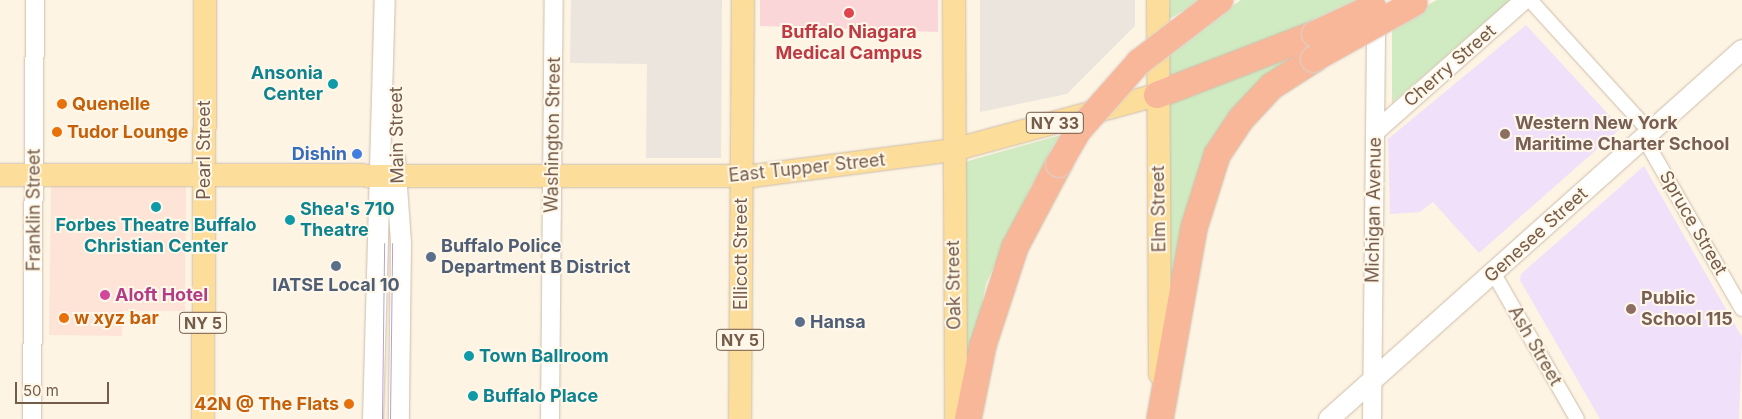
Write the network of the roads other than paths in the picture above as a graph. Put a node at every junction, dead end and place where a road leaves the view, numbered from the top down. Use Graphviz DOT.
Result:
graph roads {
  1 [pos="35,0"];
  2 [pos="205,0"];
  3 [pos="386,0"];
  4 [pos="398,0"];
  5 [pos="554,0"];
  6 [pos="743,0"];
  7 [pos="954,0"];
  8 [pos="1158,0"];
  9 [pos="1220,0"];
  10 [pos="1376,0"];
  11 [pos="1387,0"];
  12 [pos="1417,0"];
  13 [pos="1524,0"];
  14 [pos="1530,0"];
  15 [pos="1314,46"];
  16 [pos="1742,50"];
  17 [pos="1157,95"];
  18 [pos="1375,132"];
  19 [pos="1647,135"];
  20 [pos="953,150"];
  21 [pos="0,175"];
  22 [pos="34,175"];
  23 [pos="204,175"];
  24 [pos="389,176"];
  25 [pos="552,176"];
  26 [pos="742,177"];
  27 [pos="1494,274"];
  28 [pos="1742,309"];
  29 [pos="1372,381"];
  30 [pos="32,419"];
  31 [pos="203,419"];
  32 [pos="372,419"];
  33 [pos="399,419"];
  34 [pos="550,419"];
  35 [pos="740,419"];
  36 [pos="956,419"];
  37 [pos="968,419"];
  38 [pos="1160,419"];
  39 [pos="1329,419"];
  40 [pos="1372,419"];
  41 [pos="1577,419"];
  1 -- 22 [label="street, Franklin Street"];
  2 -- 23 [label="main road, Pearl Street / NY 5"];
  3 -- 24 [label="main road"];
  4 -- 24 [label="main road, Main Street"];
  5 -- 25 [label="street, Washington Street"];
  6 -- 26 [label="main road, Ellicott Street / NY 5"];
  7 -- 20 [label="main road, Oak Street"];
  8 -- 17 [label="main road, Elm Street"];
  9 -- 37 [label="highway, bridge"];
  10 -- 18 [label="street, Michigan Avenue"];
  11 -- 15 [label="highway, NY 33, bridge"];
  12 -- 15 [label="highway, bridge"];
  13 -- 18 [label="street, Cherry Street"];
  14 -- 19 [label="street, Spruce Street"];
  15 -- 17 [label="highway, NY 33"];
  15 -- 38 [label="highway"];
  16 -- 19 [label="main road, Genesee Street"];
  17 -- 20 [label="main road, East Tupper Street / NY 33"];
  17 -- 38 [label="main road, Elm Street"];
  18 -- 29 [label="street, Michigan Avenue"];
  19 -- 27 [label="main road, Genesee Street"];
  19 -- 28 [label="street, Spruce Street"];
  20 -- 26 [label="main road, East Tupper Street / NY 33"];
  20 -- 36 [label="main road, Oak Street"];
  21 -- 22 [label="main road, East Tupper Street"];
  22 -- 23 [label="main road, East Tupper Street"];
  22 -- 30 [label="street, Franklin Street"];
  23 -- 24 [label="main road, East Tupper Street"];
  23 -- 31 [label="main road, Pearl Street / NY 5"];
  24 -- 25 [label="main road, East Tupper Street"];
  24 -- 32 [label="main road"];
  24 -- 33 [label="main road, Main Street"];
  25 -- 26 [label="main road, East Tupper Street"];
  25 -- 34 [label="street, Washington Street"];
  26 -- 35 [label="main road, Ellicott Street / NY 5"];
  27 -- 29 [label="main road, Genesee Street"];
  27 -- 41 [label="street, Ash Street"];
  29 -- 39 [label="main road, Genesee Street"];
  29 -- 40 [label="street, Michigan Avenue"];
}
